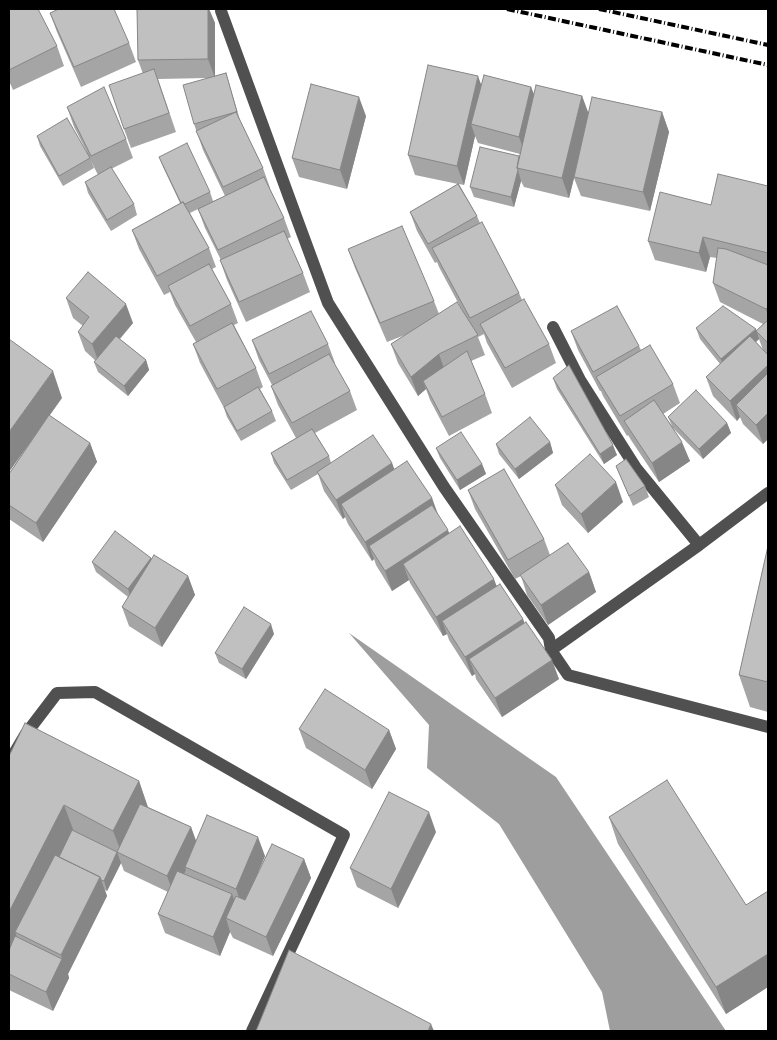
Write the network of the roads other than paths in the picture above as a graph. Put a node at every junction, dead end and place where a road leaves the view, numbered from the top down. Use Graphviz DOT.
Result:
graph roads {
  1 [pos="221,11"];
  2 [pos="553,327"];
  3 [pos="768,493"];
  4 [pos="699,546"];
  5 [pos="551,650"];
  6 [pos="768,727"];
  7 [pos="9,762"];
  8 [pos="252,1031"];
  1 -- 5 [label="street"];
  2 -- 4 [label="street"];
  3 -- 4 [label="street"];
  4 -- 5 [label="street"];
  5 -- 6 [label="street"];
  7 -- 8 [label="street"];
}
